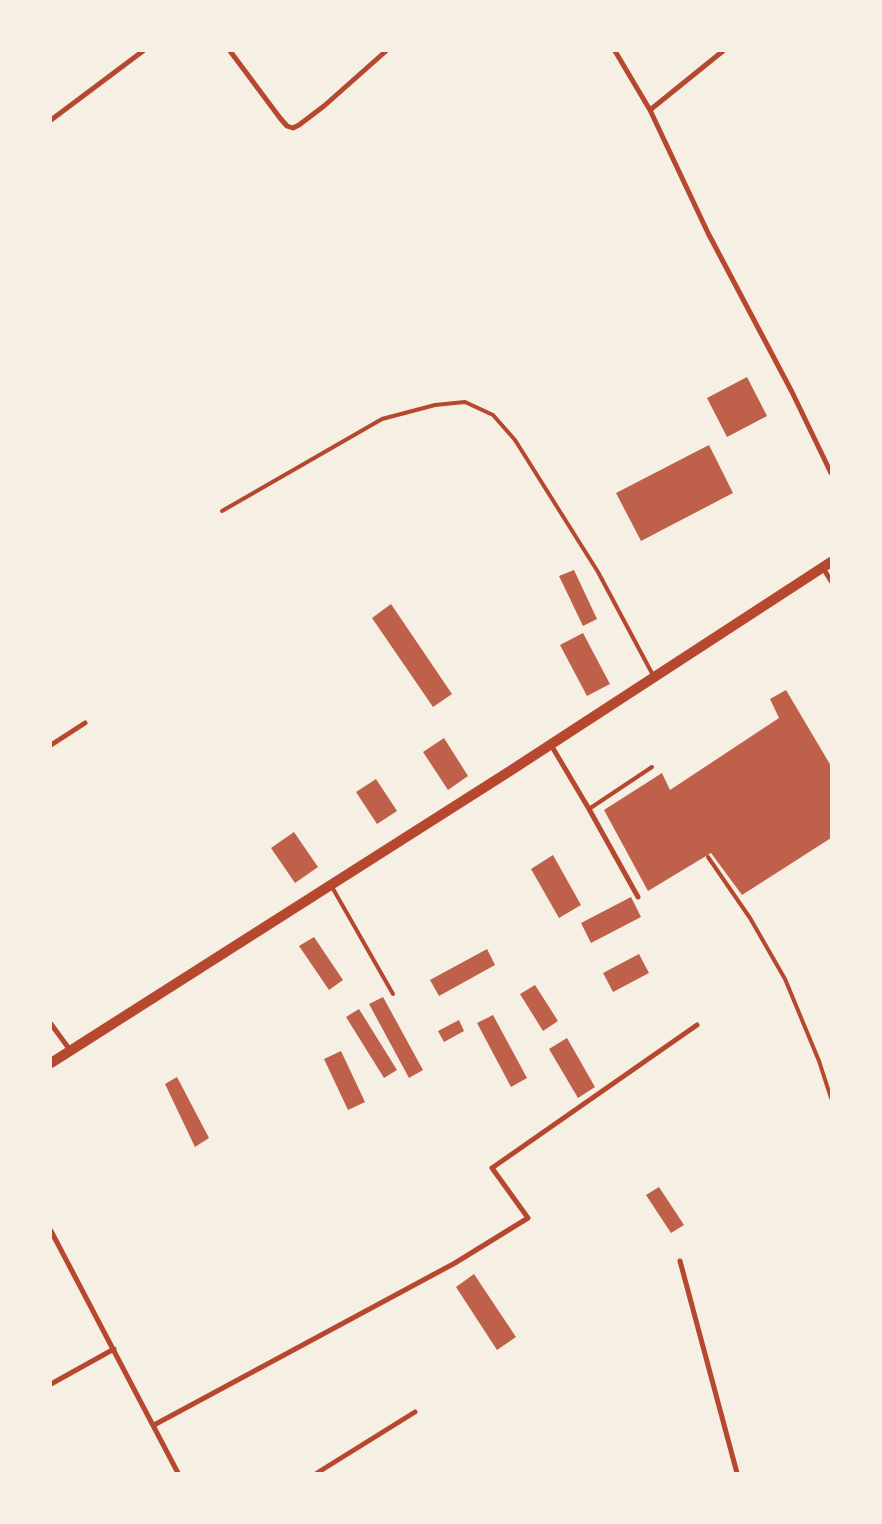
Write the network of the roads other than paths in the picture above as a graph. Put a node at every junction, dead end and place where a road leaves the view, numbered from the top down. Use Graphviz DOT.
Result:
graph roads {
  1 [pos="143,51"];
  2 [pos="230,51"];
  3 [pos="386,51"];
  4 [pos="615,51"];
  5 [pos="723,51"];
  6 [pos="650,110"];
  7 [pos="51,120"];
  8 [pos="831,473"];
  9 [pos="222,511"];
  10 [pos="827,565"];
  11 [pos="831,581"];
  12 [pos="654,677"];
  13 [pos="85,723"];
  14 [pos="550,744"];
  15 [pos="51,745"];
  16 [pos="652,767"];
  17 [pos="590,809"];
  18 [pos="708,857"];
  19 [pos="331,884"];
  20 [pos="638,897"];
  21 [pos="393,994"];
  22 [pos="51,1024"];
  23 [pos="697,1025"];
  24 [pos="70,1050"];
  25 [pos="51,1063"];
  26 [pos="831,1098"];
  27 [pos="51,1231"];
  28 [pos="680,1261"];
  29 [pos="114,1349"];
  30 [pos="51,1384"];
  31 [pos="415,1412"];
  32 [pos="154,1425"];
  33 [pos="178,1473"];
  34 [pos="317,1473"];
  35 [pos="737,1473"];
  1 -- 7 [label="street"];
  2 -- 3 [label="street"];
  4 -- 6 [label="street"];
  5 -- 6 [label="street"];
  6 -- 8 [label="street"];
  9 -- 12 [label="lane"];
  10 -- 11 [label="street"];
  10 -- 12 [label="main road"];
  12 -- 14 [label="main road"];
  13 -- 15 [label="street"];
  14 -- 17 [label="street"];
  14 -- 19 [label="main road"];
  16 -- 17 [label="lane"];
  17 -- 20 [label="street"];
  18 -- 26 [label="lane"];
  19 -- 21 [label="lane"];
  19 -- 24 [label="main road"];
  22 -- 24 [label="street"];
  23 -- 32 [label="street"];
  24 -- 25 [label="main road"];
  27 -- 29 [label="street"];
  28 -- 35 [label="street"];
  29 -- 30 [label="street"];
  29 -- 32 [label="street"];
  31 -- 34 [label="street"];
  32 -- 33 [label="street"];
}
